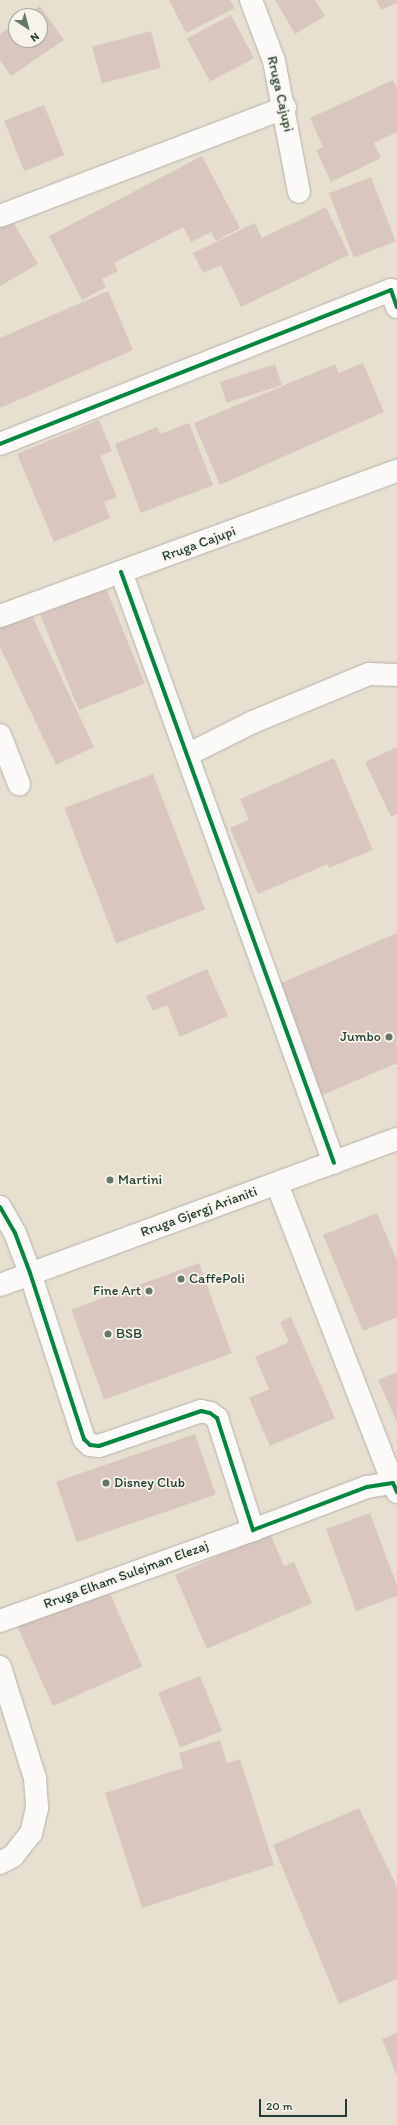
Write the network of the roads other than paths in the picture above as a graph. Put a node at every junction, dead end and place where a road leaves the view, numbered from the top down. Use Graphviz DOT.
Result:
graph roads {
  1 [pos="251,0"];
  2 [pos="285,108"];
  3 [pos="299,192"];
  4 [pos="0,216"];
  5 [pos="395,294"];
  6 [pos="0,444"];
  7 [pos="397,471"];
  8 [pos="121,572"];
  9 [pos="0,616"];
  10 [pos="397,675"];
  11 [pos="0,735"];
  12 [pos="187,755"];
  13 [pos="19,784"];
  14 [pos="397,1139"];
  15 [pos="334,1163"];
  16 [pos="276,1184"];
  17 [pos="0,1207"];
  18 [pos="30,1273"];
  19 [pos="0,1285"];
  20 [pos="396,1485"];
  21 [pos="253,1530"];
  22 [pos="0,1621"];
  23 [pos="0,1667"];
  24 [pos="0,1863"];
  1 -- 2 [label="street, Rruga Cajupi"];
  2 -- 3 [label="street, Rruga Cajupi"];
  2 -- 4 [label="street"];
  5 -- 6 [label="street"];
  7 -- 8 [label="street, Rruga Cajupi"];
  8 -- 9 [label="street, Rruga Cajupi"];
  8 -- 12 [label="street"];
  10 -- 12 [label="street"];
  11 -- 13 [label="street"];
  12 -- 15 [label="street"];
  14 -- 15 [label="street, Rruga Gjergj Arianiti"];
  15 -- 16 [label="street, Rruga Gjergj Arianiti"];
  16 -- 18 [label="street, Rruga Gjergj Arianiti"];
  16 -- 20 [label="street"];
  17 -- 18 [label="street"];
  18 -- 19 [label="street, Rruga Gjergj Arianiti"];
  18 -- 21 [label="street"];
  20 -- 21 [label="street, Rruga Elham Sulejman Elezaj"];
  21 -- 22 [label="street, Rruga Elham Sulejman Elezaj"];
  23 -- 24 [label="street"];
}
